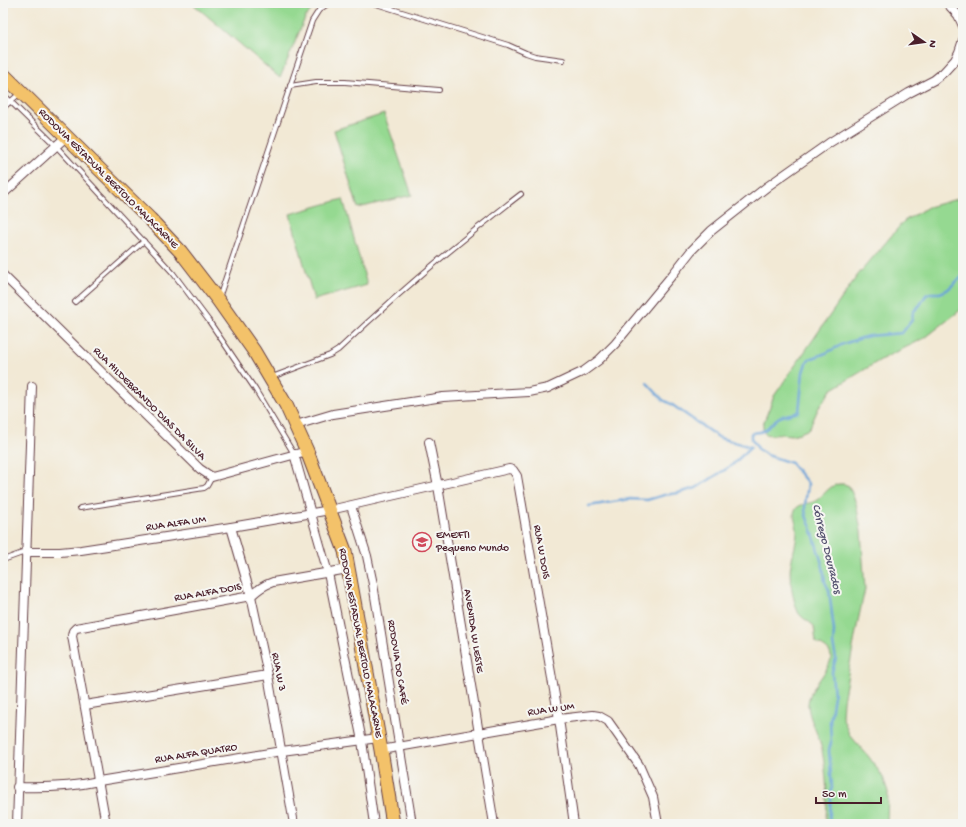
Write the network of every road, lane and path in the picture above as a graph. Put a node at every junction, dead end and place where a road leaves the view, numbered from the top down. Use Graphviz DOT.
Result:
graph roads {
  1 [pos="329,3"];
  2 [pos="373,3"];
  3 [pos="947,3"];
  4 [pos="963,26"];
  5 [pos="963,40"];
  6 [pos="563,60"];
  7 [pos="3,74"];
  8 [pos="290,86"];
  9 [pos="440,90"];
  10 [pos="21,92"];
  11 [pos="3,94"];
  12 [pos="11,101"];
  13 [pos="3,108"];
  14 [pos="67,136"];
  15 [pos="56,146"];
  16 [pos="3,194"];
  17 [pos="521,194"];
  18 [pos="144,241"];
  19 [pos="3,275"];
  20 [pos="218,300"];
  21 [pos="74,302"];
  22 [pos="270,378"];
  23 [pos="32,386"];
  24 [pos="296,425"];
  25 [pos="429,442"];
  26 [pos="307,451"];
  27 [pos="294,454"];
  28 [pos="212,477"];
  29 [pos="438,486"];
  30 [pos="350,506"];
  31 [pos="80,508"];
  32 [pos="330,510"];
  33 [pos="310,514"];
  34 [pos="232,527"];
  35 [pos="25,552"];
  36 [pos="3,560"];
  37 [pos="348,569"];
  38 [pos="328,573"];
  39 [pos="251,596"];
  40 [pos="268,675"];
  41 [pos="85,705"];
  42 [pos="559,720"];
  43 [pos="478,733"];
  44 [pos="362,741"];
  45 [pos="379,744"];
  46 [pos="399,747"];
  47 [pos="282,751"];
  48 [pos="99,781"];
  49 [pos="17,787"];
  50 [pos="17,824"];
  51 [pos="106,824"];
  52 [pos="294,824"];
  53 [pos="374,824"];
  54 [pos="393,824"];
  55 [pos="412,824"];
  56 [pos="494,824"];
  57 [pos="574,824"];
  58 [pos="658,824"];
  1 -- 8 [label="lane"];
  2 -- 6 [label="lane"];
  3 -- 4 [label="street"];
  5 -- 24 [label="street"];
  7 -- 10 [label="main road, RODOVIA ESTADUAL BERTOLO MALACARNE"];
  8 -- 9 [label="lane"];
  8 -- 20 [label="lane"];
  10 -- 12 [label="lane"];
  10 -- 14 [label="main road, RODOVIA ESTADUAL BERTOLO MALACARNE"];
  11 -- 12 [label="lane"];
  12 -- 13 [label="lane"];
  12 -- 15 [label="lane"];
  14 -- 15 [label="street"];
  14 -- 20 [label="main road, RODOVIA ESTADUAL BERTOLO MALACARNE"];
  15 -- 16 [label="street"];
  15 -- 18 [label="lane"];
  17 -- 22 [label="lane"];
  18 -- 21 [label="lane"];
  18 -- 27 [label="lane"];
  19 -- 28 [label="street, RUA HILDEBRANDO DIAS DA SILVA"];
  20 -- 22 [label="main road, RODOVIA ESTADUAL BERTOLO MALACARNE"];
  22 -- 24 [label="main road, RODOVIA ESTADUAL BERTOLO MALACARNE"];
  23 -- 35 [label="street"];
  24 -- 26 [label="main road, RODOVIA ESTADUAL BERTOLO MALACARNE"];
  25 -- 29 [label="street, AVENIDA W LESTE"];
  26 -- 27 [label="street"];
  26 -- 32 [label="main road, RODOVIA ESTADUAL BERTOLO MALACARNE"];
  27 -- 28 [label="street"];
  27 -- 33 [label="street"];
  28 -- 31 [label="lane"];
  29 -- 30 [label="street, RUA W DOIS"];
  29 -- 42 [label="street, RUA W DOIS"];
  29 -- 43 [label="street, AVENIDA W LESTE"];
  30 -- 32 [label="street, RUA W DOIS"];
  30 -- 46 [label="street, RODOVIA DO CAFÉ"];
  32 -- 33 [label="street, RUA ALFA UM"];
  32 -- 37 [label="main road, RODOVIA ESTADUAL BERTOLO MALACARNE"];
  33 -- 34 [label="street, RUA ALFA UM"];
  33 -- 38 [label="street"];
  34 -- 35 [label="street, RUA ALFA UM"];
  34 -- 39 [label="street, RUA W 3"];
  35 -- 36 [label="lane"];
  35 -- 49 [label="street"];
  37 -- 38 [label="street, RUA ALFA DOIS"];
  37 -- 45 [label="main road, RODOVIA ESTADUAL BERTOLO MALACARNE"];
  38 -- 39 [label="street, RUA ALFA DOIS"];
  38 -- 44 [label="street"];
  39 -- 40 [label="street, RUA W 3"];
  39 -- 41 [label="street, RUA ALFA DOIS"];
  40 -- 41 [label="street"];
  40 -- 47 [label="street, RUA W 3"];
  41 -- 48 [label="street"];
  42 -- 43 [label="street, RUA W UM"];
  42 -- 57 [label="street, RUA W DOIS"];
  42 -- 58 [label="street, RUA W UM"];
  43 -- 46 [label="street, RUA W UM"];
  43 -- 56 [label="street, AVENIDA W LESTE"];
  44 -- 45 [label="street, RUA ALFA QUATRO"];
  44 -- 47 [label="street, RUA ALFA QUATRO"];
  44 -- 53 [label="street"];
  45 -- 46 [label="street, RUA W UM"];
  45 -- 54 [label="main road, RODOVIA ESTADUAL BERTOLO MALACARNE"];
  46 -- 55 [label="street, RODOVIA DO CAFÉ"];
  47 -- 48 [label="street, RUA ALFA QUATRO"];
  47 -- 52 [label="street, RUA W 3"];
  48 -- 49 [label="street, RUA ALFA QUATRO"];
  48 -- 51 [label="street"];
  49 -- 50 [label="street"];
}
